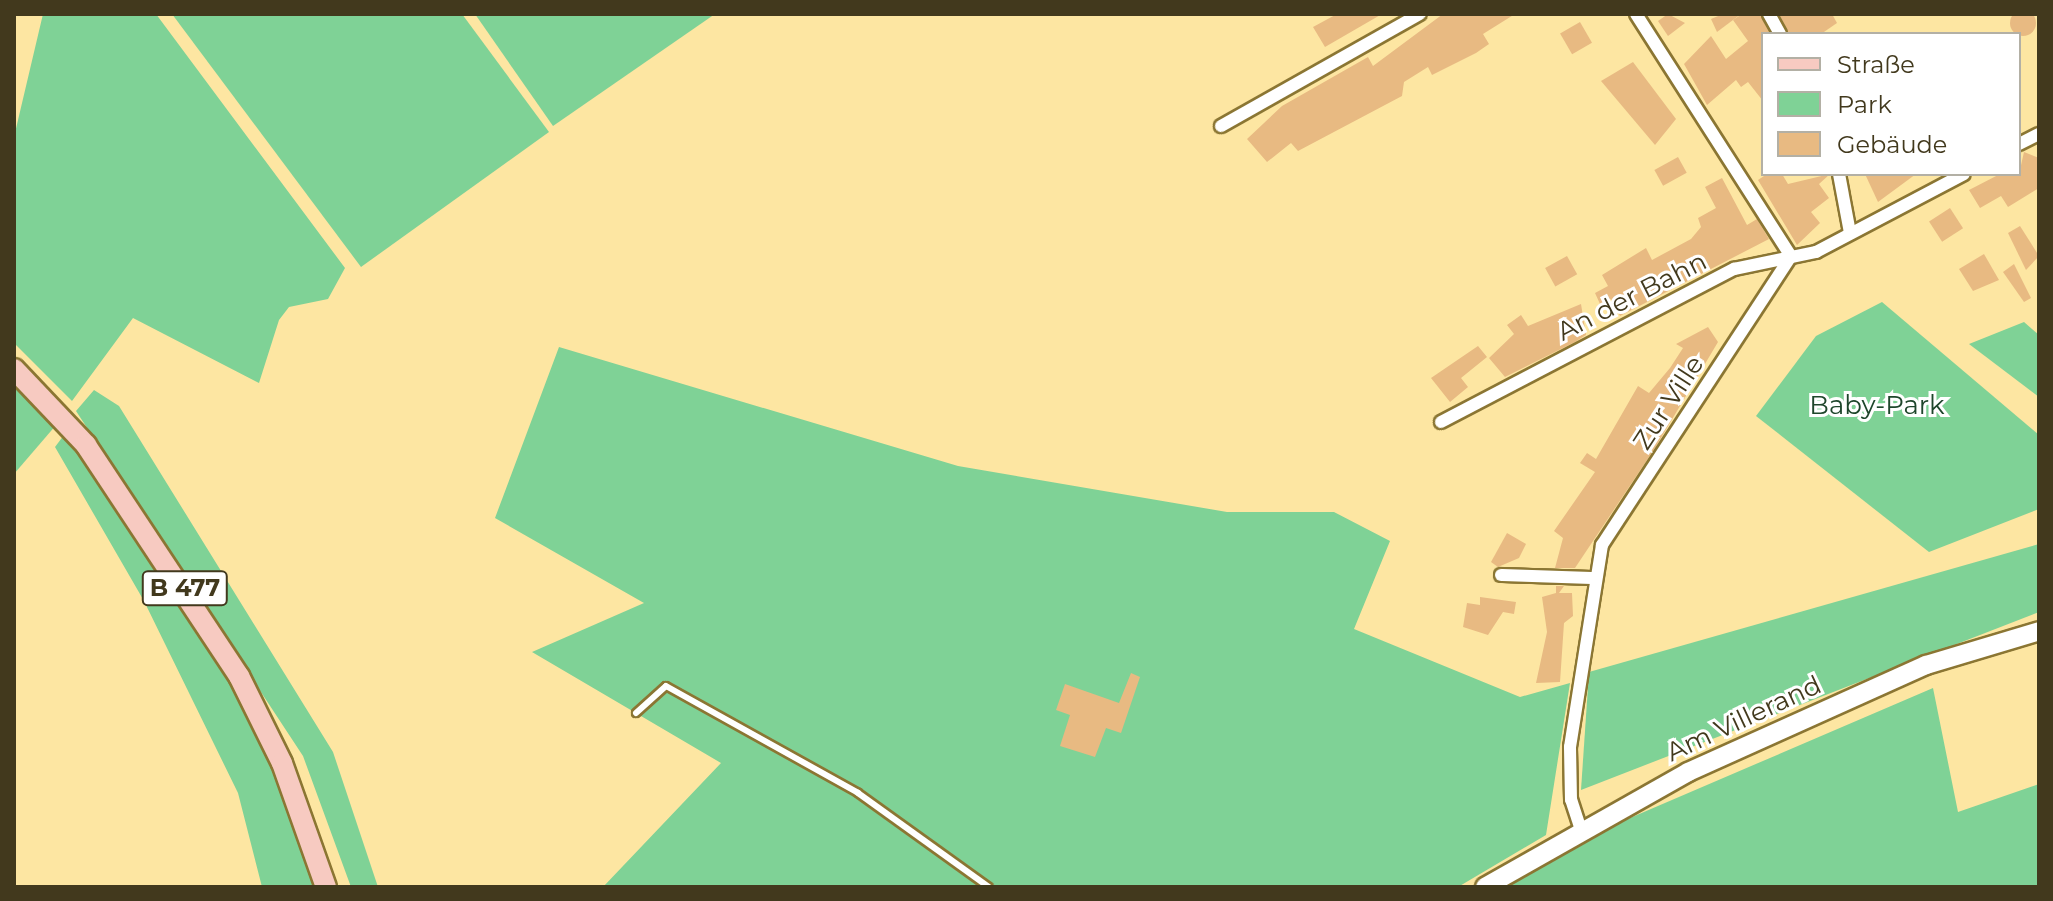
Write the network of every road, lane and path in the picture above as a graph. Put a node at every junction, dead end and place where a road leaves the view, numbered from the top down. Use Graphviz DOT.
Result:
graph roads {
  1 [pos="1420,14"];
  2 [pos="1636,14"];
  3 [pos="1769,14"];
  4 [pos="1779,32"];
  5 [pos="1221,126"];
  6 [pos="2039,134"];
  7 [pos="2021,143"];
  8 [pos="1839,176"];
  9 [pos="1960,176"];
  10 [pos="1850,233"];
  11 [pos="1791,256"];
  12 [pos="14,369"];
  13 [pos="1441,422"];
  14 [pos="1501,575"];
  15 [pos="1593,578"];
  16 [pos="2039,631"];
  17 [pos="636,713"];
  18 [pos="1581,830"];
  19 [pos="326,887"];
  20 [pos="989,887"];
  21 [pos="1485,887"];
  1 -- 5 [label="street"];
  2 -- 11 [label="street"];
  3 -- 4 [label="street"];
  6 -- 7 [label="street"];
  8 -- 10 [label="street"];
  9 -- 10 [label="street, An der Bahn"];
  10 -- 11 [label="street, An der Bahn"];
  11 -- 13 [label="street, An der Bahn"];
  11 -- 15 [label="street, Zur Ville"];
  12 -- 19 [label="main road, B 477"];
  14 -- 15 [label="street"];
  15 -- 18 [label="street, Zur Ville"];
  16 -- 18 [label="main road, Am Villerand"];
  17 -- 20 [label="lane"];
  18 -- 21 [label="main road, Am Villerand"];
}
